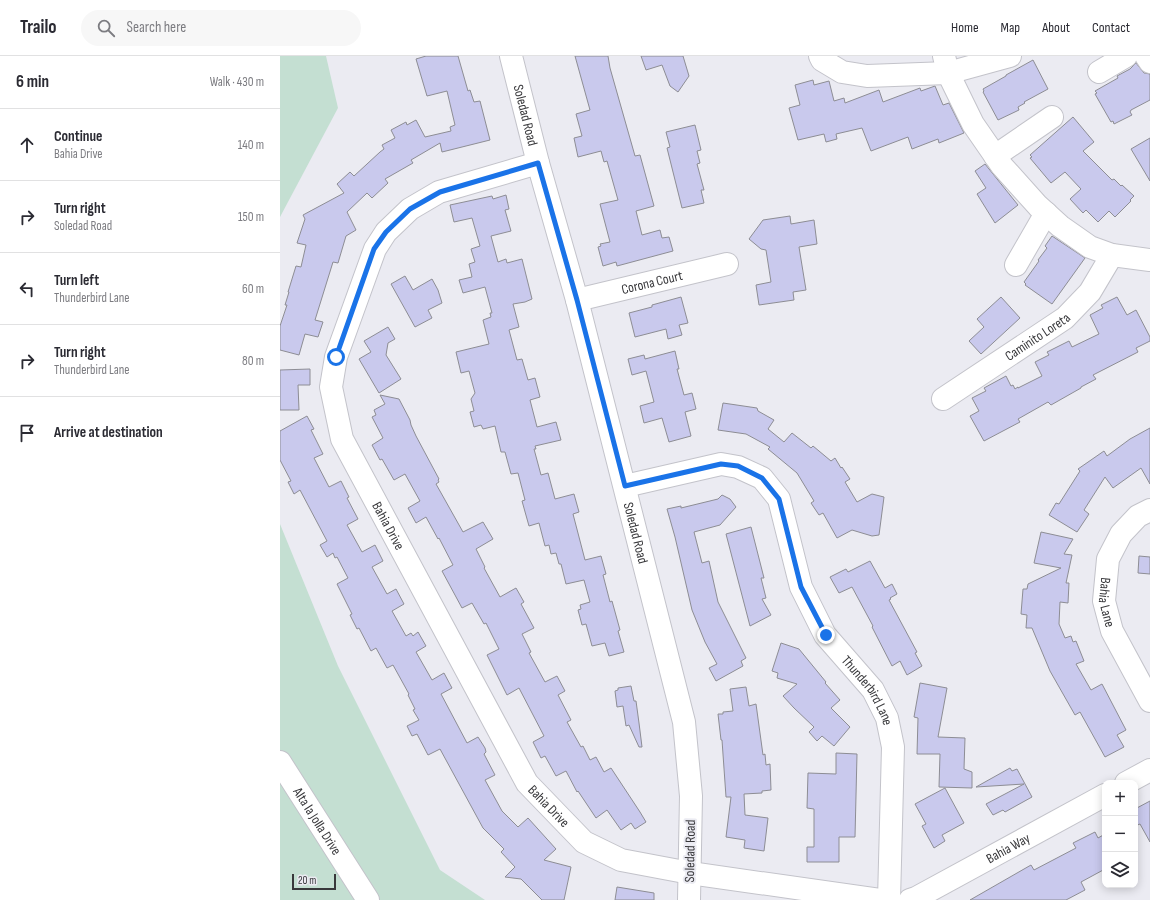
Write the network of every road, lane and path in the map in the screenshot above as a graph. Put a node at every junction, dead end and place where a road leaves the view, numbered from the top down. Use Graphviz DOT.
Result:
graph roads {
  1 [pos="511,56"];
  2 [pos="820,56"];
  3 [pos="1010,56"];
  4 [pos="1126,56"];
  5 [pos="1146,56"];
  6 [pos="1150,62"];
  7 [pos="946,65"];
  8 [pos="1099,72"];
  9 [pos="1052,117"];
  10 [pos="995,156"];
  11 [pos="538,163"];
  12 [pos="1046,213"];
  13 [pos="1112,255"];
  14 [pos="1150,260"];
  15 [pos="727,264"];
  16 [pos="1016,266"];
  17 [pos="577,300"];
  18 [pos="943,399"];
  19 [pos="625,486"];
  20 [pos="1150,510"];
  21 [pos="1150,701"];
  22 [pos="280,762"];
  23 [pos="1150,770"];
  24 [pos="1132,780"];
  25 [pos="1102,797"];
  26 [pos="690,873"];
  27 [pos="368,900"];
  28 [pos="689,900"];
  29 [pos="880,900"];
  30 [pos="889,900"];
  31 [pos="910,900"];
  1 -- 11 [label="street, Soledad Road"];
  2 -- 7 [label="street"];
  3 -- 7 [label="street"];
  4 -- 8 [label="street"];
  5 -- 6 [label="street"];
  7 -- 10 [label="street"];
  9 -- 10 [label="street"];
  10 -- 12 [label="street"];
  11 -- 17 [label="street, Soledad Road"];
  11 -- 26 [label="street, Bahia Drive"];
  12 -- 13 [label="street"];
  12 -- 16 [label="street"];
  13 -- 14 [label="street"];
  13 -- 18 [label="street, Caminito Loreta"];
  15 -- 17 [label="street, Corona Court"];
  17 -- 19 [label="street, Soledad Road"];
  19 -- 26 [label="street, Soledad Road"];
  19 -- 30 [label="street, Thunderbird Lane"];
  20 -- 21 [label="street, Bahia Lane"];
  22 -- 27 [label="street, Alta la Jolla Drive"];
  23 -- 24 [label="street"];
  25 -- 31 [label="street, Bahia Way"];
  26 -- 28 [label="street, Soledad Road"];
  26 -- 29 [label="street"];
}
